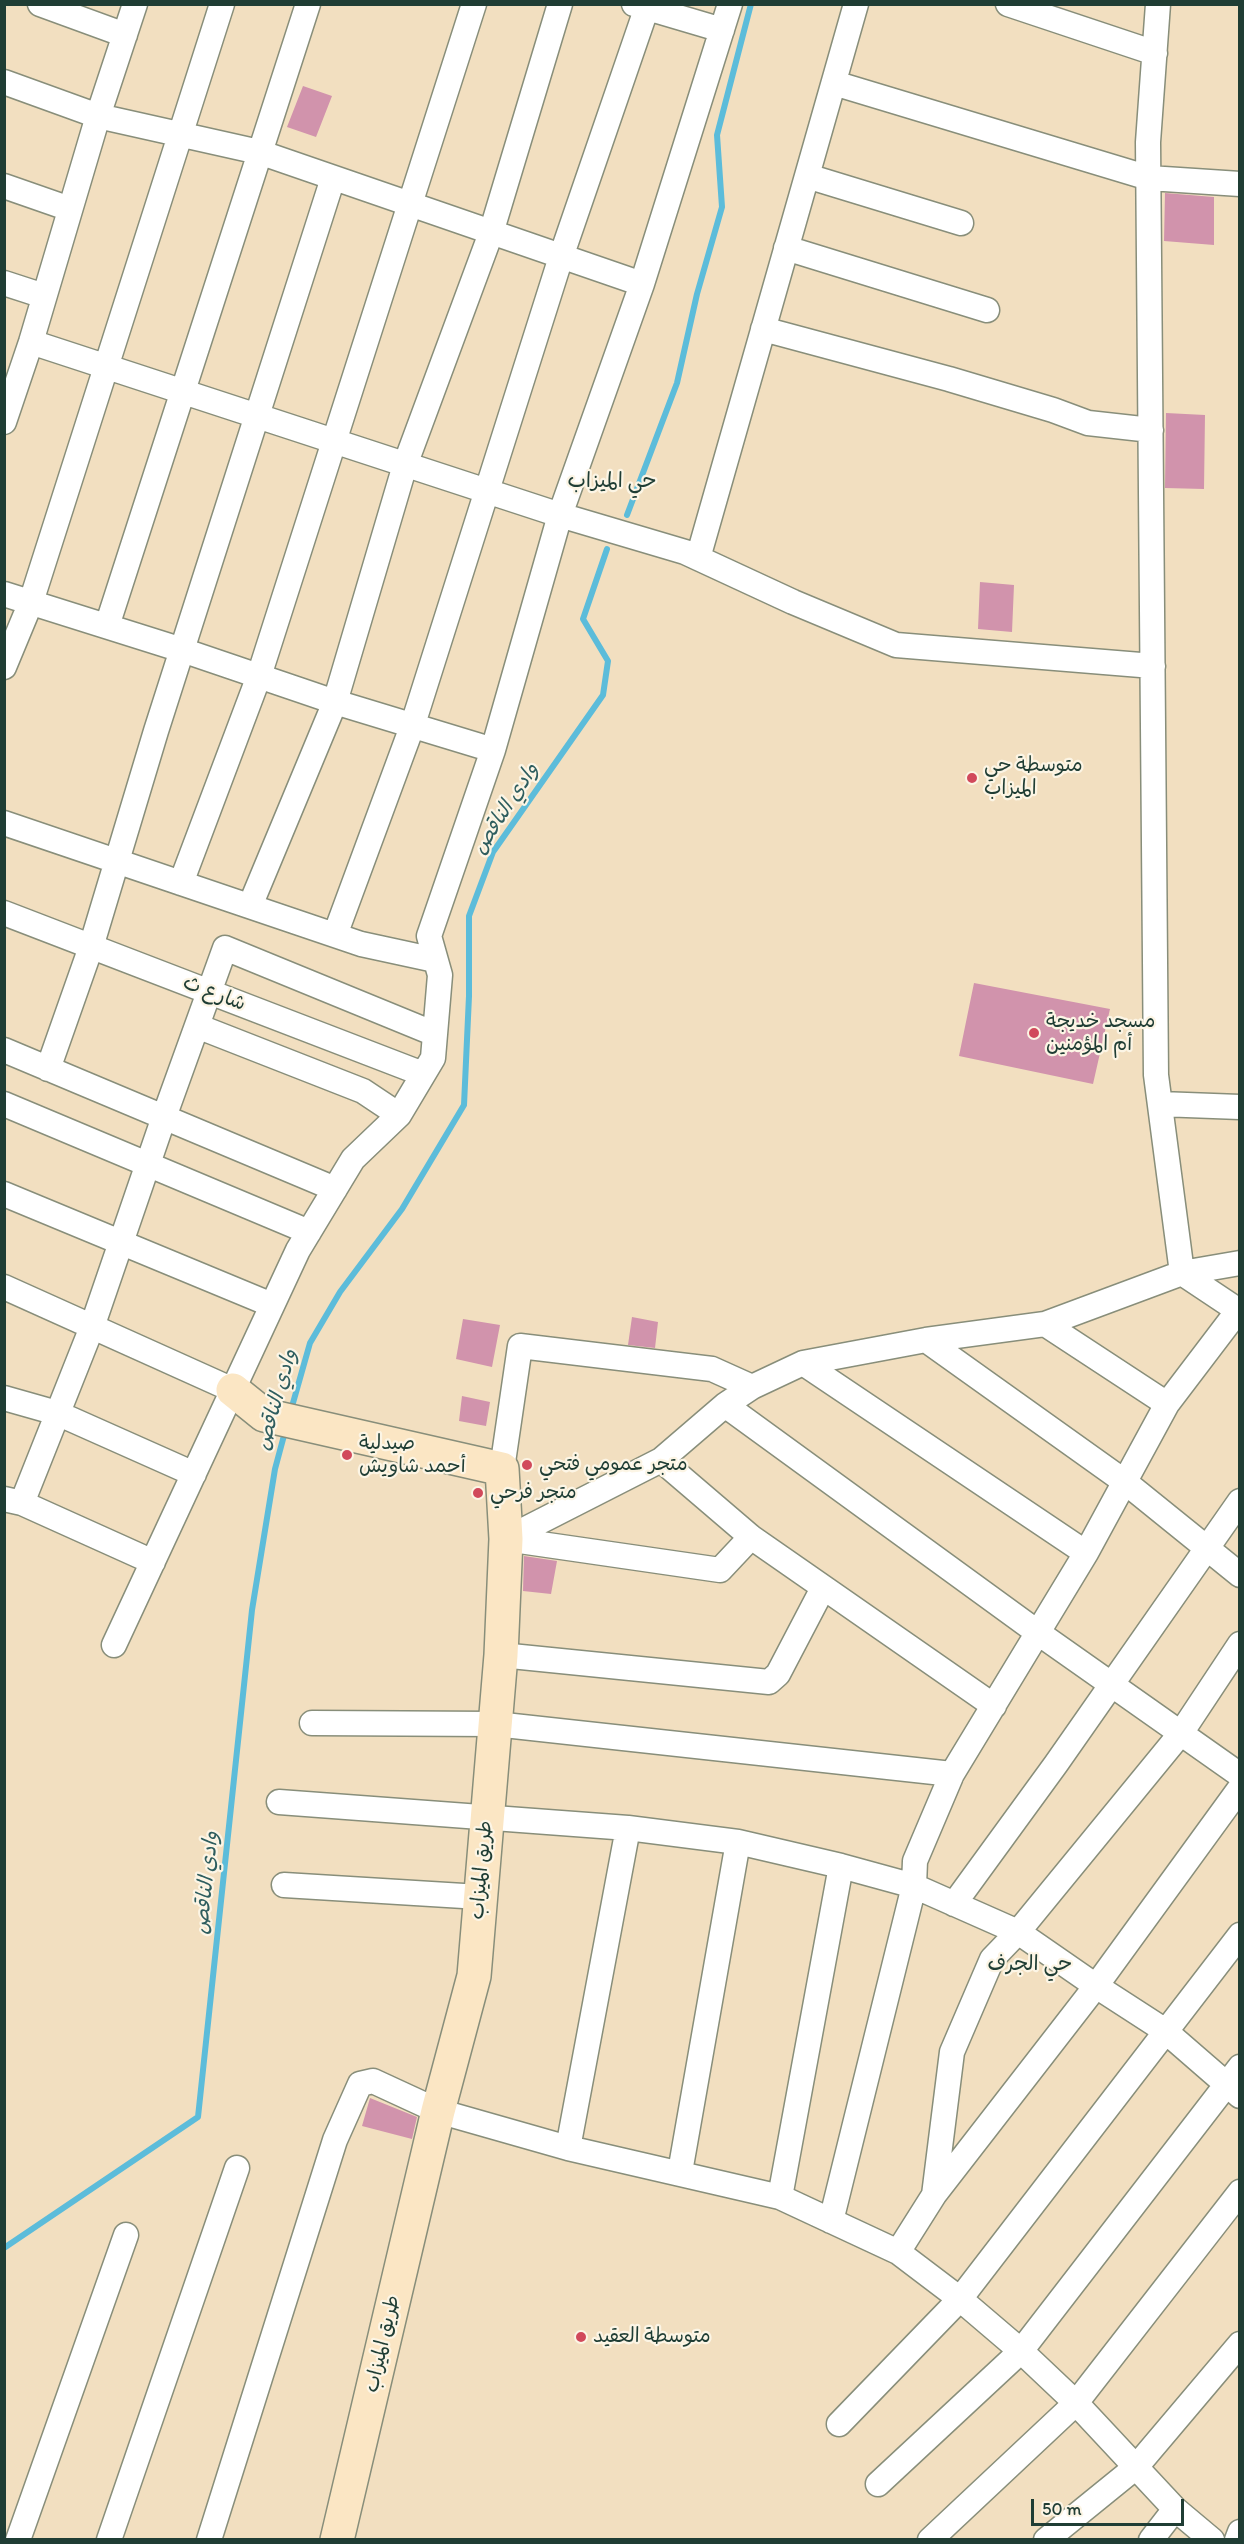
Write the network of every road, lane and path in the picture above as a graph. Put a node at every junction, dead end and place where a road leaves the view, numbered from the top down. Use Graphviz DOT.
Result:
graph roads {
  1 [pos="40,4"];
  2 [pos="135,4"];
  3 [pos="222,4"];
  4 [pos="308,4"];
  5 [pos="474,4"];
  6 [pos="560,4"];
  7 [pos="730,4"];
  8 [pos="856,4"];
  9 [pos="1008,4"];
  10 [pos="1158,4"];
  11 [pos="642,6"];
  12 [pos="722,30"];
  13 [pos="125,36"];
  14 [pos="1155,53"];
  15 [pos="4,82"];
  16 [pos="834,83"];
  17 [pos="98,116"];
  18 [pos="179,135"];
  19 [pos="259,152"];
  20 [pos="807,176"];
  21 [pos="333,178"];
  22 [pos="1149,178"];
  23 [pos="1239,184"];
  24 [pos="4,186"];
  25 [pos="409,205"];
  26 [pos="70,209"];
  27 [pos="960,223"];
  28 [pos="491,233"];
  29 [pos="786,248"];
  30 [pos="561,257"];
  31 [pos="4,283"];
  32 [pos="642,284"];
  33 [pos="44,296"];
  34 [pos="987,310"];
  35 [pos="763,329"];
  36 [pos="31,342"];
  37 [pos="108,368"];
  38 [pos="182,392"];
  39 [pos="256,414"];
  40 [pos="4,422"];
  41 [pos="1151,430"];
  42 [pos="334,442"];
  43 [pos="405,465"];
  44 [pos="486,490"];
  45 [pos="560,515"];
  46 [pos="698,558"];
  47 [pos="4,594"];
  48 [pos="31,602"];
  49 [pos="107,626"];
  50 [pos="182,650"];
  51 [pos="1153,666"];
  52 [pos="4,667"];
  53 [pos="259,676"];
  54 [pos="335,702"];
  55 [pos="413,724"];
  56 [pos="492,750"];
  57 [pos="4,823"];
  58 [pos="116,861"];
  59 [pos="181,883"];
  60 [pos="250,906"];
  61 [pos="4,913"];
  62 [pos="335,935"];
  63 [pos="91,947"];
  64 [pos="435,960"];
  65 [pos="209,992"];
  66 [pos="197,1026"];
  67 [pos="435,1034"];
  68 [pos="4,1050"];
  69 [pos="48,1068"];
  70 [pos="423,1074"];
  71 [pos="4,1104"];
  72 [pos="1160,1104"];
  73 [pos="1239,1107"];
  74 [pos="399,1115"];
  75 [pos="164,1117"];
  76 [pos="148,1165"];
  77 [pos="334,1189"];
  78 [pos="4,1194"];
  79 [pos="309,1232"];
  80 [pos="121,1242"];
  81 [pos="1239,1263"];
  82 [pos="1182,1273"];
  83 [pos="4,1287"];
  84 [pos="272,1305"];
  85 [pos="1238,1309"];
  86 [pos="1045,1324"];
  87 [pos="92,1327"];
  88 [pos="926,1340"];
  89 [pos="803,1363"];
  90 [pos="752,1388"];
  91 [pos="233,1390"];
  92 [pos="4,1398"];
  93 [pos="1167,1404"];
  94 [pos="725,1405"];
  95 [pos="57,1413"];
  96 [pos="661,1460"];
  97 [pos="502,1468"];
  98 [pos="194,1474"];
  99 [pos="1125,1482"];
  100 [pos="13,1501"];
  101 [pos="1239,1501"];
  102 [pos="751,1537"];
  103 [pos="506,1539"];
  104 [pos="1208,1547"];
  105 [pos="1086,1553"];
  106 [pos="153,1562"];
  107 [pos="1239,1575"];
  108 [pos="823,1588"];
  109 [pos="1037,1632"];
  110 [pos="1239,1644"];
  111 [pos="114,1645"];
  112 [pos="501,1655"];
  113 [pos="1111,1685"];
  114 [pos="994,1706"];
  115 [pos="312,1723"];
  116 [pos="495,1724"];
  117 [pos="1181,1733"];
  118 [pos="952,1774"];
  119 [pos="1239,1775"];
  120 [pos="1239,1788"];
  121 [pos="279,1802"];
  122 [pos="487,1817"];
  123 [pos="628,1827"];
  124 [pos="738,1842"];
  125 [pos="841,1866"];
  126 [pos="284,1885"];
  127 [pos="914,1886"];
  128 [pos="480,1898"];
  129 [pos="954,1904"];
  130 [pos="1018,1932"];
  131 [pos="1239,1935"];
  132 [pos="1096,1986"];
  133 [pos="1164,2030"];
  134 [pos="1235,2082"];
  135 [pos="438,2111"];
  136 [pos="568,2148"];
  137 [pos="237,2168"];
  138 [pos="680,2172"];
  139 [pos="1239,2192"];
  140 [pos="934,2194"];
  141 [pos="780,2197"];
  142 [pos="831,2221"];
  143 [pos="126,2235"];
  144 [pos="898,2253"];
  145 [pos="960,2299"];
  146 [pos="1239,2344"];
  147 [pos="1021,2351"];
  148 [pos="1076,2403"];
  149 [pos="839,2424"];
  150 [pos="1136,2467"];
  151 [pos="878,2484"];
  152 [pos="1175,2509"];
  153 [pos="1239,2532"];
  154 [pos="18,2540"];
  155 [pos="109,2540"];
  156 [pos="209,2540"];
  157 [pos="337,2540"];
  158 [pos="930,2540"];
  159 [pos="1046,2540"];
  160 [pos="1151,2540"];
  161 [pos="1212,2540"];
  162 [pos="1237,2540"];
  1 -- 13 [label="street"];
  2 -- 13 [label="street"];
  3 -- 18 [label="street"];
  4 -- 19 [label="street"];
  5 -- 25 [label="street"];
  6 -- 28 [label="street"];
  7 -- 12 [label="street"];
  8 -- 16 [label="street"];
  9 -- 14 [label="street"];
  10 -- 14 [label="street"];
  11 -- 12 [label="street"];
  11 -- 30 [label="street"];
  12 -- 32 [label="street"];
  13 -- 17 [label="street"];
  14 -- 22 [label="street"];
  15 -- 17 [label="street"];
  16 -- 20 [label="street"];
  16 -- 22 [label="street"];
  17 -- 18 [label="street"];
  17 -- 26 [label="street"];
  18 -- 19 [label="street"];
  18 -- 37 [label="street"];
  19 -- 21 [label="street"];
  19 -- 38 [label="street"];
  20 -- 27 [label="street"];
  20 -- 29 [label="street"];
  21 -- 25 [label="street"];
  21 -- 39 [label="street"];
  22 -- 23 [label="street"];
  22 -- 41 [label="street"];
  24 -- 26 [label="street"];
  25 -- 28 [label="street"];
  25 -- 42 [label="street"];
  26 -- 33 [label="street"];
  28 -- 30 [label="street"];
  28 -- 43 [label="street"];
  29 -- 34 [label="street"];
  29 -- 35 [label="street"];
  30 -- 32 [label="street"];
  30 -- 44 [label="street"];
  31 -- 33 [label="street"];
  32 -- 45 [label="street"];
  33 -- 36 [label="street"];
  35 -- 41 [label="street"];
  35 -- 46 [label="street"];
  36 -- 37 [label="street"];
  36 -- 40 [label="street"];
  37 -- 38 [label="street"];
  37 -- 48 [label="street"];
  38 -- 39 [label="street"];
  38 -- 49 [label="street"];
  39 -- 42 [label="street"];
  39 -- 50 [label="street"];
  41 -- 51 [label="street"];
  42 -- 43 [label="street"];
  42 -- 53 [label="street"];
  43 -- 44 [label="street"];
  43 -- 54 [label="street"];
  44 -- 45 [label="street"];
  44 -- 55 [label="street"];
  45 -- 46 [label="street"];
  45 -- 56 [label="street"];
  46 -- 51 [label="street"];
  47 -- 48 [label="street"];
  48 -- 49 [label="street"];
  48 -- 52 [label="street"];
  49 -- 50 [label="street"];
  50 -- 53 [label="street"];
  50 -- 58 [label="street"];
  51 -- 72 [label="street"];
  53 -- 54 [label="street"];
  53 -- 59 [label="street"];
  54 -- 55 [label="street"];
  54 -- 60 [label="street"];
  55 -- 56 [label="street"];
  55 -- 62 [label="street"];
  56 -- 64 [label="street"];
  57 -- 58 [label="street"];
  58 -- 59 [label="street"];
  58 -- 63 [label="street"];
  59 -- 60 [label="street"];
  60 -- 62 [label="street"];
  61 -- 63 [label="street, شارع ث"];
  62 -- 64 [label="street"];
  63 -- 65 [label="street, شارع ث"];
  63 -- 69 [label="street"];
  64 -- 67 [label="street"];
  65 -- 66 [label="street"];
  65 -- 67 [label="street"];
  65 -- 70 [label="street, شارع ث"];
  66 -- 74 [label="street"];
  66 -- 75 [label="street"];
  67 -- 70 [label="street"];
  68 -- 69 [label="street"];
  69 -- 75 [label="street"];
  70 -- 74 [label="street"];
  71 -- 76 [label="street"];
  72 -- 73 [label="street"];
  72 -- 82 [label="street"];
  74 -- 77 [label="street"];
  75 -- 76 [label="street"];
  75 -- 77 [label="street"];
  76 -- 79 [label="street"];
  76 -- 80 [label="street"];
  77 -- 79 [label="street"];
  78 -- 80 [label="street"];
  79 -- 84 [label="street"];
  80 -- 84 [label="street"];
  80 -- 87 [label="street"];
  81 -- 82 [label="street"];
  82 -- 85 [label="street"];
  82 -- 86 [label="street"];
  83 -- 87 [label="street"];
  84 -- 91 [label="street"];
  85 -- 93 [label="street"];
  86 -- 88 [label="street"];
  86 -- 93 [label="street"];
  87 -- 91 [label="street"];
  87 -- 95 [label="street"];
  88 -- 89 [label="street"];
  88 -- 99 [label="street"];
  89 -- 90 [label="street"];
  89 -- 105 [label="street"];
  90 -- 94 [label="street"];
  90 -- 97 [label="street"];
  91 -- 97 [label="street"];
  91 -- 98 [label="street"];
  92 -- 95 [label="street"];
  93 -- 99 [label="street"];
  94 -- 96 [label="street"];
  94 -- 109 [label="street"];
  95 -- 98 [label="street"];
  95 -- 100 [label="street"];
  96 -- 102 [label="street"];
  96 -- 103 [label="street"];
  97 -- 103 [label="street, طريق الميزاب"];
  98 -- 106 [label="street"];
  99 -- 104 [label="street"];
  99 -- 105 [label="street"];
  100 -- 106 [label="street"];
  101 -- 104 [label="street"];
  102 -- 103 [label="street"];
  102 -- 108 [label="street"];
  103 -- 112 [label="street, طريق الميزاب"];
  104 -- 107 [label="street"];
  104 -- 113 [label="street"];
  105 -- 109 [label="street"];
  106 -- 111 [label="street"];
  108 -- 112 [label="street"];
  108 -- 114 [label="street"];
  109 -- 113 [label="street"];
  109 -- 114 [label="street"];
  110 -- 117 [label="street"];
  112 -- 116 [label="street, طريق الميزاب"];
  113 -- 117 [label="street"];
  113 -- 129 [label="street"];
  114 -- 118 [label="street"];
  115 -- 116 [label="street"];
  116 -- 118 [label="street"];
  116 -- 122 [label="street, طريق الميزاب"];
  117 -- 119 [label="street"];
  117 -- 130 [label="street"];
  118 -- 127 [label="street"];
  120 -- 132 [label="street"];
  121 -- 122 [label="street"];
  122 -- 123 [label="street"];
  122 -- 128 [label="street, طريق الميزاب"];
  123 -- 124 [label="street"];
  123 -- 136 [label="street"];
  124 -- 125 [label="street"];
  124 -- 138 [label="street"];
  125 -- 127 [label="street"];
  125 -- 141 [label="street"];
  126 -- 128 [label="street"];
  127 -- 129 [label="street"];
  127 -- 142 [label="street"];
  128 -- 135 [label="street, طريق الميزاب"];
  129 -- 130 [label="street"];
  130 -- 132 [label="street"];
  130 -- 140 [label="street"];
  131 -- 133 [label="street"];
  132 -- 133 [label="street"];
  132 -- 140 [label="street"];
  133 -- 134 [label="street"];
  133 -- 145 [label="street"];
  134 -- 147 [label="street"];
  135 -- 136 [label="street"];
  135 -- 156 [label="street"];
  135 -- 157 [label="street, طريق الميزاب"];
  136 -- 138 [label="street"];
  137 -- 155 [label="street"];
  138 -- 141 [label="street"];
  139 -- 148 [label="street"];
  140 -- 144 [label="street"];
  141 -- 142 [label="street"];
  142 -- 144 [label="street"];
  143 -- 154 [label="street"];
  144 -- 145 [label="street"];
  145 -- 147 [label="street"];
  145 -- 149 [label="street"];
  146 -- 150 [label="street"];
  147 -- 148 [label="street"];
  147 -- 151 [label="street"];
  148 -- 150 [label="street"];
  148 -- 158 [label="street"];
  150 -- 152 [label="street"];
  150 -- 159 [label="street"];
  152 -- 160 [label="street"];
  152 -- 161 [label="street"];
  153 -- 162 [label="street"];
}
